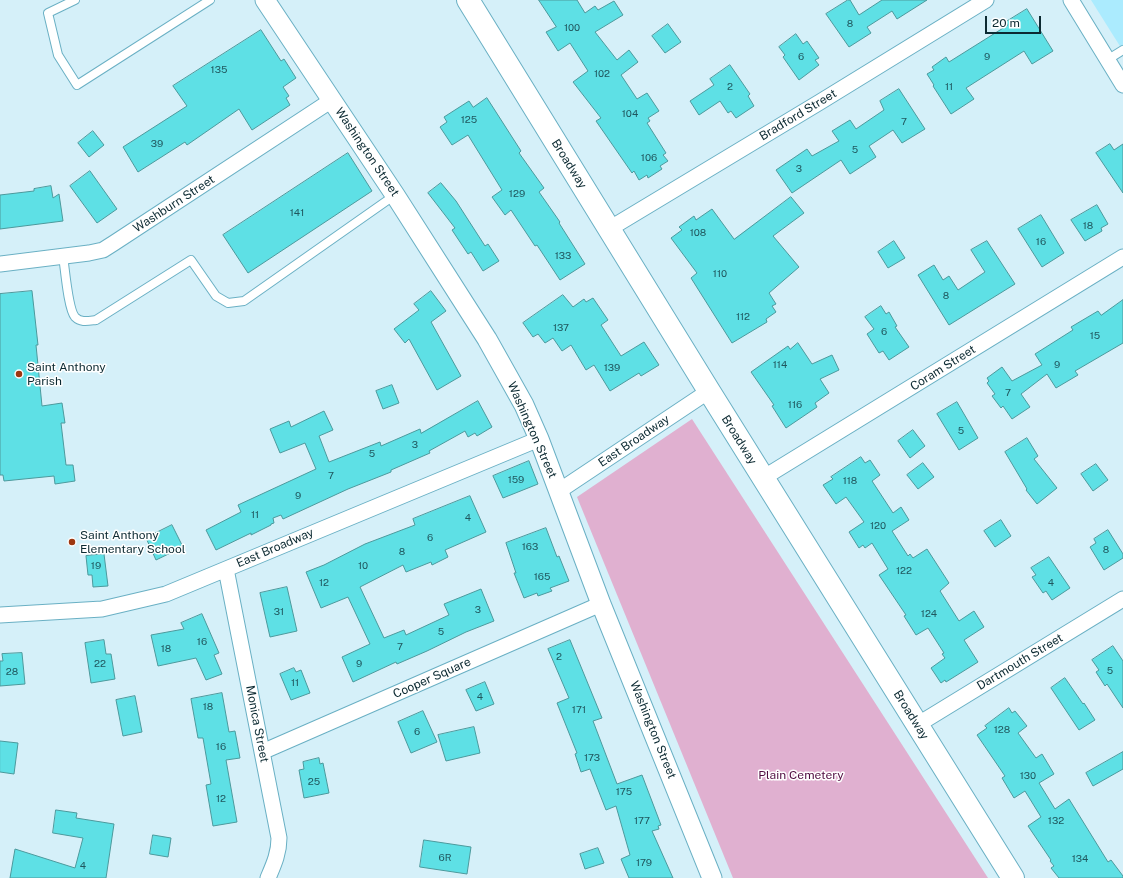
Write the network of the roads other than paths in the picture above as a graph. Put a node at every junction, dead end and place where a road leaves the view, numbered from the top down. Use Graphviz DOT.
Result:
graph roads {
  1 [pos="75,0"];
  2 [pos="210,0"];
  3 [pos="265,0"];
  4 [pos="468,0"];
  5 [pos="986,0"];
  6 [pos="1071,0"];
  7 [pos="1123,50"];
  8 [pos="1107,60"];
  9 [pos="1123,86"];
  10 [pos="332,100"];
  11 [pos="396,195"];
  12 [pos="609,229"];
  13 [pos="63,256"];
  14 [pos="1123,257"];
  15 [pos="0,264"];
  16 [pos="708,391"];
  17 [pos="539,439"];
  18 [pos="763,478"];
  19 [pos="559,491"];
  20 [pos="226,569"];
  21 [pos="1123,599"];
  22 [pos="601,604"];
  23 [pos="0,615"];
  24 [pos="917,725"];
  25 [pos="262,752"];
  26 [pos="268,878"];
  27 [pos="712,878"];
  28 [pos="1014,878"];
  1 -- 2 [label="lane"];
  3 -- 10 [label="street, Washington Street"];
  4 -- 12 [label="main road, Broadway"];
  5 -- 12 [label="street, Bradford Street"];
  6 -- 8 [label="street"];
  7 -- 8 [label="lane"];
  8 -- 9 [label="street"];
  10 -- 11 [label="street, Washington Street"];
  10 -- 13 [label="street, Washburn Street"];
  11 -- 13 [label="lane"];
  11 -- 17 [label="street, Washington Street"];
  12 -- 16 [label="main road, Broadway"];
  13 -- 15 [label="street, Washburn Street"];
  14 -- 18 [label="street, Coram Street"];
  16 -- 18 [label="main road, Broadway"];
  16 -- 19 [label="street, East Broadway"];
  17 -- 19 [label="street, Washington Street"];
  17 -- 20 [label="street, East Broadway"];
  18 -- 24 [label="main road, Broadway"];
  19 -- 22 [label="street, Washington Street"];
  20 -- 23 [label="street, East Broadway"];
  20 -- 25 [label="street, Monica Street"];
  21 -- 24 [label="street, Dartmouth Street"];
  22 -- 25 [label="street, Cooper Square"];
  22 -- 27 [label="street, Washington Street"];
  24 -- 28 [label="main road, Broadway"];
  25 -- 26 [label="street, Monica Street"];
}
